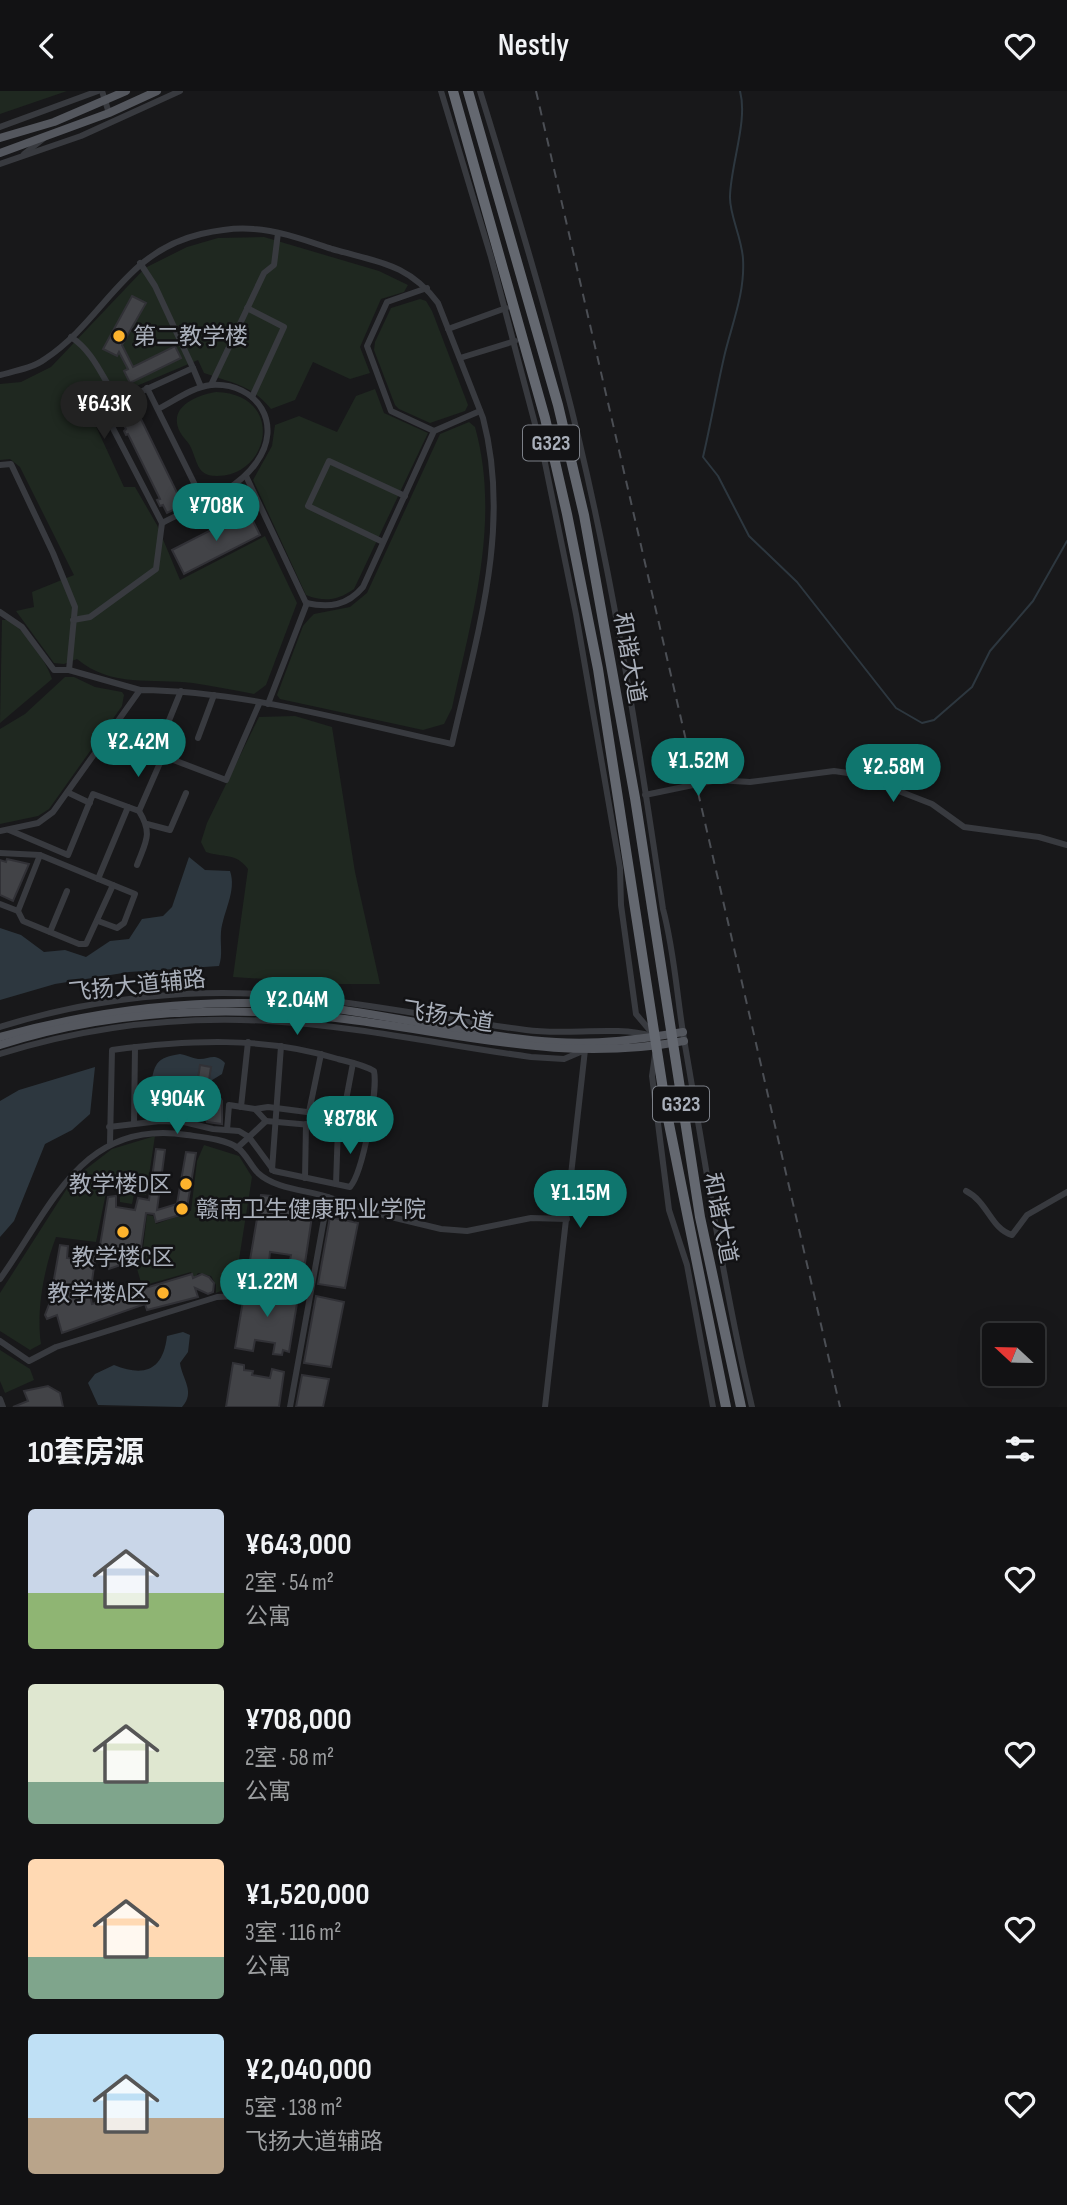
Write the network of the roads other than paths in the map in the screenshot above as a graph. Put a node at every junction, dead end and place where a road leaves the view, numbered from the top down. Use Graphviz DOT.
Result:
graph roads {
  1 [pos="100,91"];
  2 [pos="126,91"];
  3 [pos="157,91"];
  4 [pos="180,91"];
  5 [pos="441,91"];
  6 [pos="453,91"];
  7 [pos="468,91"];
  8 [pos="480,91"];
  9 [pos="104,101"];
  10 [pos="109,113"];
  11 [pos="0,127"];
  12 [pos="0,137"];
  13 [pos="47,137"];
  14 [pos="0,153"];
  15 [pos="20,157"];
  16 [pos="0,164"];
  17 [pos="278,233"];
  18 [pos="140,263"];
  19 [pos="427,288"];
  20 [pos="509,307"];
  21 [pos="247,308"];
  22 [pos="448,329"];
  23 [pos="71,337"];
  24 [pos="518,340"];
  25 [pos="460,358"];
  26 [pos="193,368"];
  27 [pos="0,375"];
  28 [pos="211,385"];
  29 [pos="201,387"];
  30 [pos="147,388"];
  31 [pos="252,397"];
  32 [pos="119,402"];
  33 [pos="158,409"];
  34 [pos="480,411"];
  35 [pos="435,431"];
  36 [pos="0,465"];
  37 [pos="246,476"];
  38 [pos="405,496"];
  39 [pos="203,501"];
  40 [pos="162,523"];
  41 [pos="383,541"];
  42 [pos="307,603"];
  43 [pos="0,612"];
  44 [pos="73,620"];
  45 [pos="69,670"];
  46 [pos="140,690"];
  47 [pos="181,691"];
  48 [pos="214,695"];
  49 [pos="259,704"];
  50 [pos="268,704"];
  51 [pos="198,739"];
  52 [pos="163,756"];
  53 [pos="69,793"];
  54 [pos="186,793"];
  55 [pos="645,795"];
  56 [pos="90,803"];
  57 [pos="128,807"];
  58 [pos="139,811"];
  59 [pos="147,824"];
  60 [pos="9,830"];
  61 [pos="0,831"];
  62 [pos="1067,845"];
  63 [pos="0,853"];
  64 [pos="40,855"];
  65 [pos="136,865"];
  66 [pos="98,879"];
  67 [pos="113,885"];
  68 [pos="67,891"];
  69 [pos="0,904"];
  70 [pos="18,911"];
  71 [pos="98,921"];
  72 [pos="50,932"];
  73 [pos="188,995"];
  74 [pos="290,996"];
  75 [pos="335,1001"];
  76 [pos="219,1003"];
  77 [pos="270,1003"];
  78 [pos="236,1011"];
  79 [pos="362,1014"];
  80 [pos="636,1014"];
  81 [pos="339,1018"];
  82 [pos="263,1021"];
  83 [pos="12,1023"];
  84 [pos="308,1024"];
  85 [pos="73,1025"];
  86 [pos="0,1027"];
  87 [pos="631,1030"];
  88 [pos="0,1035"];
  89 [pos="684,1036"];
  90 [pos="671,1038"];
  91 [pos="49,1040"];
  92 [pos="656,1041"];
  93 [pos="248,1042"];
  94 [pos="281,1046"];
  95 [pos="135,1047"];
  96 [pos="2,1050"];
  97 [pos="585,1050"];
  98 [pos="321,1054"];
  99 [pos="353,1063"];
  100 [pos="241,1107"];
  101 [pos="276,1108"];
  102 [pos="255,1109"];
  103 [pos="309,1112"];
  104 [pos="343,1117"];
  105 [pos="369,1120"];
  106 [pos="267,1121"];
  107 [pos="275,1122"];
  108 [pos="134,1123"];
  109 [pos="306,1125"];
  110 [pos="109,1127"];
  111 [pos="338,1127"];
  112 [pos="227,1130"];
  113 [pos="367,1130"];
  114 [pos="249,1137"];
  115 [pos="110,1143"];
  116 [pos="237,1148"];
  117 [pos="272,1170"];
  118 [pos="305,1178"];
  119 [pos="336,1184"];
  120 [pos="966,1191"];
  121 [pos="1067,1192"];
  122 [pos="328,1197"];
  123 [pos="568,1219"];
  124 [pos="0,1279"];
  125 [pos="239,1296"];
  126 [pos="0,1341"];
  127 [pos="0,1399"];
  128 [pos="3,1407"];
  129 [pos="290,1407"];
  130 [pos="545,1407"];
  131 [pos="713,1407"];
  132 [pos="726,1407"];
  133 [pos="741,1407"];
  134 [pos="752,1407"];
  1 -- 9 [label="street"];
  1 -- 11 [label="street"];
  2 -- 9 [label="main road"];
  3 -- 10 [label="main road"];
  4 -- 15 [label="street"];
  5 -- 20 [label="street"];
  6 -- 20 [label="highway, 和谐大道 / G323"];
  7 -- 90 [label="highway, 和谐大道 / G323"];
  8 -- 55 [label="street"];
  9 -- 10 [label="street"];
  9 -- 12 [label="main road"];
  10 -- 13 [label="main road"];
  13 -- 14 [label="main road"];
  13 -- 15 [label="street"];
  15 -- 16 [label="street"];
  17 -- 18 [label="street"];
  17 -- 19 [label="street"];
  17 -- 21 [label="street"];
  18 -- 23 [label="street"];
  18 -- 26 [label="street"];
  19 -- 22 [label="street"];
  19 -- 35 [label="street"];
  20 -- 22 [label="street"];
  20 -- 24 [label="highway, 和谐大道 / G323"];
  21 -- 28 [label="street"];
  21 -- 31 [label="street"];
  22 -- 25 [label="street"];
  23 -- 27 [label="street"];
  23 -- 32 [label="street"];
  24 -- 25 [label="street"];
  24 -- 80 [label="street"];
  24 -- 92 [label="highway, 和谐大道 / G323"];
  25 -- 34 [label="street"];
  26 -- 29 [label="street"];
  26 -- 30 [label="street"];
  28 -- 29 [label="street"];
  28 -- 31 [label="street"];
  29 -- 33 [label="street"];
  30 -- 32 [label="street"];
  30 -- 33 [label="street"];
  31 -- 37 [label="street"];
  32 -- 40 [label="street"];
  33 -- 39 [label="street"];
  34 -- 35 [label="street"];
  34 -- 50 [label="street"];
  35 -- 38 [label="street"];
  36 -- 44 [label="street"];
  37 -- 39 [label="street"];
  37 -- 42 [label="street"];
  38 -- 41 [label="street"];
  38 -- 41 [label="street"];
  39 -- 40 [label="street"];
  40 -- 44 [label="street"];
  41 -- 42 [label="street"];
  42 -- 50 [label="street"];
  43 -- 45 [label="street"];
  44 -- 45 [label="street"];
  45 -- 46 [label="street"];
  46 -- 47 [label="street"];
  46 -- 53 [label="street"];
  47 -- 48 [label="street"];
  47 -- 52 [label="street"];
  48 -- 49 [label="street"];
  48 -- 51 [label="street"];
  49 -- 50 [label="street"];
  49 -- 52 [label="street"];
  52 -- 58 [label="street"];
  53 -- 56 [label="street"];
  53 -- 60 [label="street"];
  54 -- 59 [label="street"];
  55 -- 62 [label="street"];
  55 -- 89 [label="street"];
  56 -- 57 [label="street"];
  56 -- 60 [label="street"];
  57 -- 58 [label="street"];
  57 -- 66 [label="street"];
  58 -- 59 [label="street"];
  59 -- 65 [label="street"];
  60 -- 61 [label="street"];
  63 -- 64 [label="street"];
  64 -- 66 [label="street"];
  64 -- 70 [label="street"];
  66 -- 67 [label="street"];
  67 -- 71 [label="street"];
  67 -- 71 [label="street"];
  68 -- 72 [label="street"];
  69 -- 70 [label="street"];
  70 -- 72 [label="street"];
  71 -- 72 [label="street"];
  73 -- 74 [label="street, 飞扬大道辅路"];
  73 -- 76 [label="street"];
  73 -- 83 [label="street, 飞扬大道辅路"];
  74 -- 75 [label="street, 飞扬大道辅路"];
  74 -- 77 [label="street"];
  75 -- 79 [label="street"];
  75 -- 87 [label="street, 飞扬大道辅路"];
  76 -- 77 [label="main road, 飞扬大道"];
  76 -- 88 [label="main road, 飞扬大道"];
  77 -- 79 [label="main road, 飞扬大道"];
  78 -- 81 [label="main road, 飞扬大道"];
  78 -- 82 [label="street"];
  78 -- 85 [label="main road, 飞扬大道"];
  79 -- 92 [label="main road, 飞扬大道"];
  80 -- 87 [label="street"];
  80 -- 92 [label="street"];
  81 -- 84 [label="street"];
  81 -- 97 [label="main road, 飞扬大道"];
  82 -- 84 [label="street, 飞扬大道辅路"];
  82 -- 91 [label="street, 飞扬大道辅路"];
  83 -- 86 [label="street, 飞扬大道辅路"];
  83 -- 88 [label="street"];
  84 -- 97 [label="street, 飞扬大道辅路"];
  85 -- 91 [label="street"];
  85 -- 96 [label="main road, 飞扬大道"];
  87 -- 92 [label="street, 飞扬大道辅路"];
  89 -- 90 [label="main road, 飞扬大道"];
  89 -- 134 [label="street"];
  90 -- 92 [label="main road, 飞扬大道"];
  90 -- 133 [label="highway, 和谐大道 / G323"];
  91 -- 96 [label="street, 飞扬大道辅路"];
  92 -- 97 [label="main road, 飞扬大道"];
  92 -- 131 [label="street"];
  92 -- 132 [label="highway, G323"];
  93 -- 94 [label="street"];
  93 -- 95 [label="street"];
  93 -- 100 [label="street"];
  94 -- 98 [label="street"];
  94 -- 101 [label="street"];
  95 -- 108 [label="street"];
  95 -- 110 [label="street"];
  97 -- 123 [label="street"];
  98 -- 99 [label="street"];
  98 -- 103 [label="street"];
  99 -- 104 [label="street"];
  99 -- 105 [label="street"];
  100 -- 102 [label="street"];
  100 -- 112 [label="street"];
  101 -- 102 [label="street"];
  101 -- 103 [label="street"];
  101 -- 107 [label="street"];
  102 -- 106 [label="street"];
  103 -- 104 [label="street"];
  104 -- 105 [label="street"];
  105 -- 113 [label="street"];
  106 -- 107 [label="street"];
  106 -- 114 [label="street"];
  107 -- 109 [label="street"];
  107 -- 117 [label="street"];
  108 -- 110 [label="street"];
  108 -- 112 [label="street"];
  109 -- 111 [label="street"];
  109 -- 118 [label="street"];
  110 -- 115 [label="street"];
  111 -- 113 [label="street"];
  111 -- 119 [label="street"];
  112 -- 114 [label="street"];
  113 -- 119 [label="street"];
  114 -- 116 [label="street"];
  114 -- 117 [label="street"];
  115 -- 116 [label="street"];
  115 -- 124 [label="street"];
  116 -- 122 [label="street"];
  117 -- 118 [label="street"];
  118 -- 119 [label="street"];
  120 -- 121 [label="street"];
  122 -- 123 [label="street"];
  122 -- 129 [label="street"];
  123 -- 130 [label="street"];
  125 -- 126 [label="street"];
  127 -- 128 [label="street"];
}
